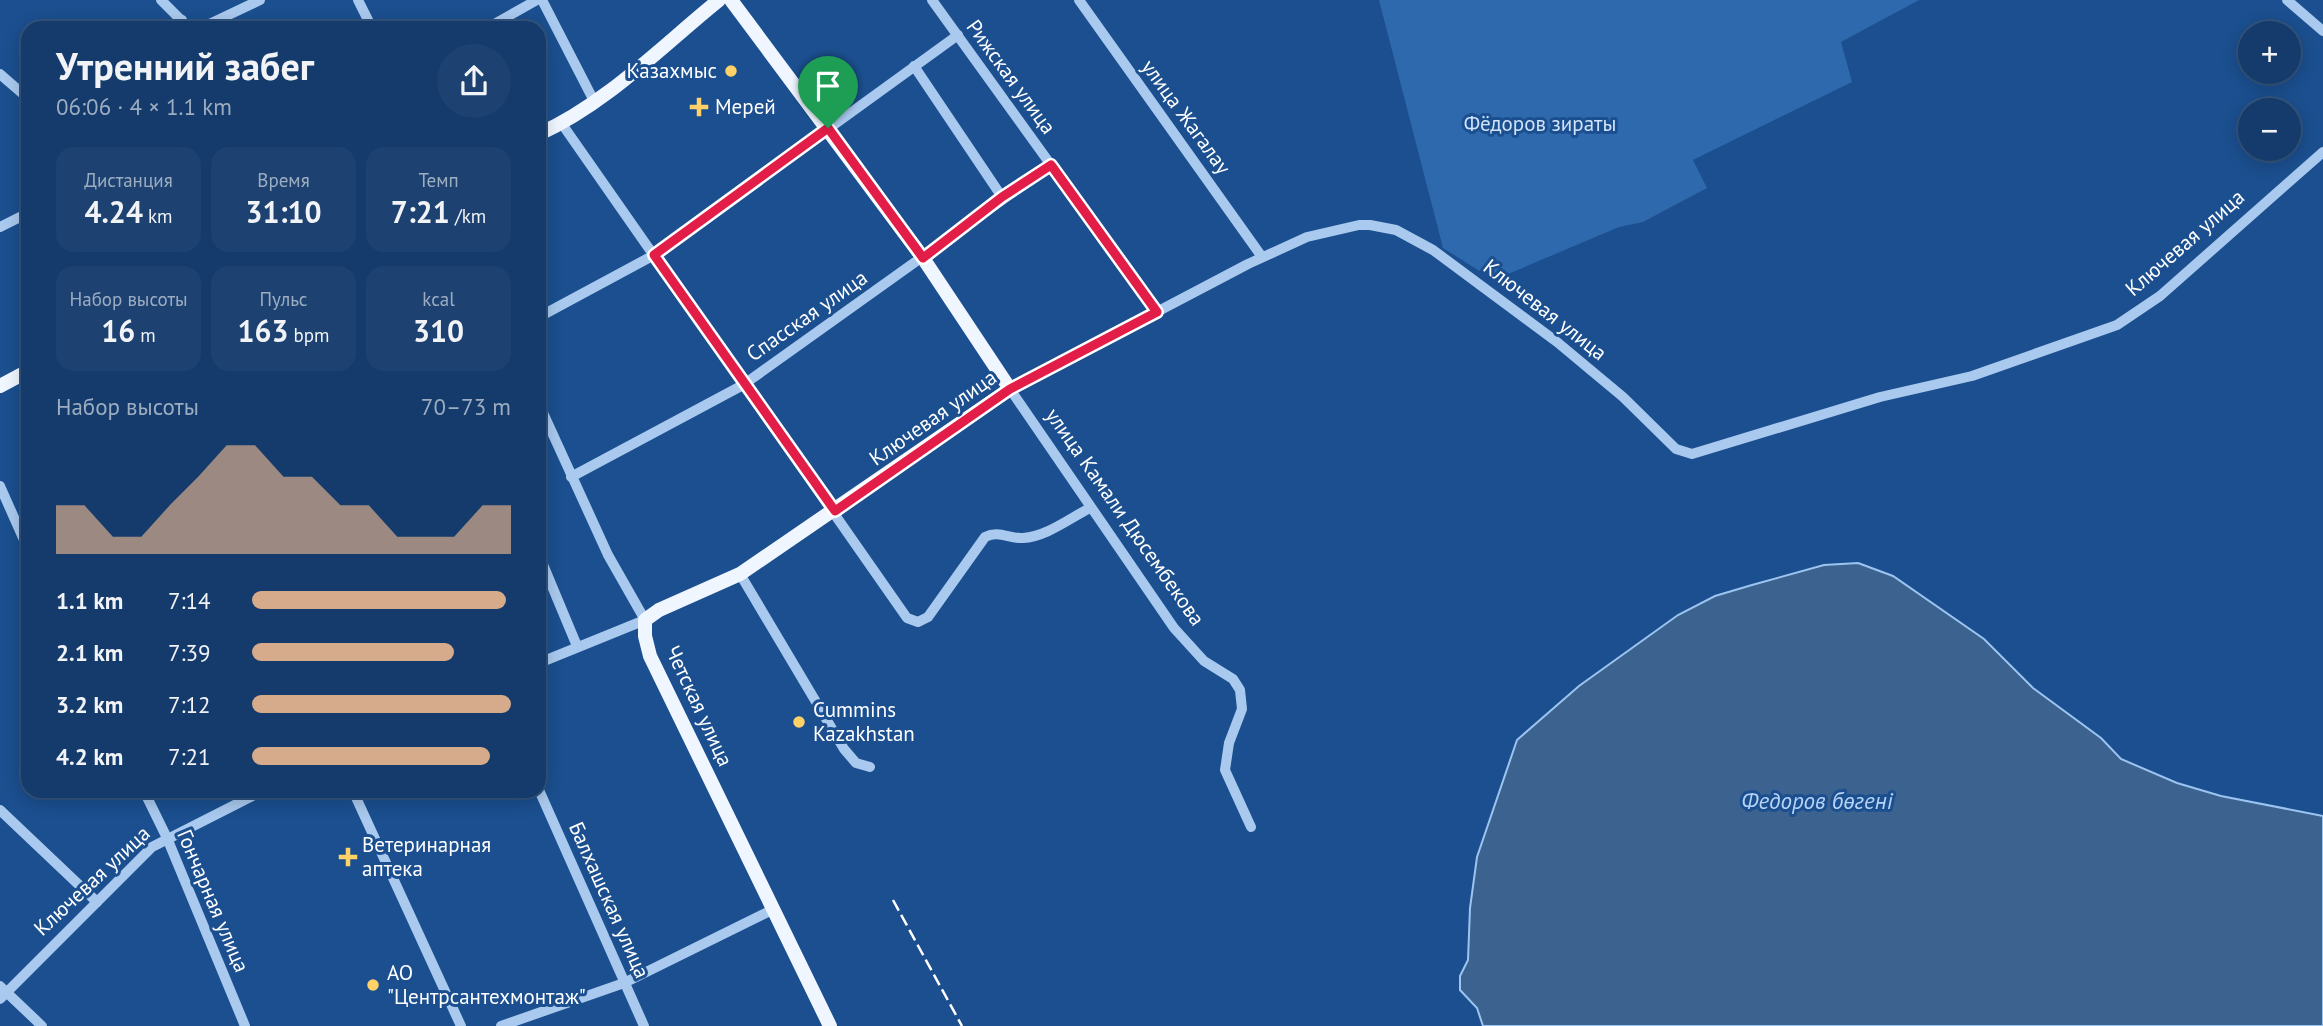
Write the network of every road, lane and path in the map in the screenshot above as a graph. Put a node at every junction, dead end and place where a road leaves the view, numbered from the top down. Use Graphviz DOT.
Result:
graph roads {
  1 [pos="162,0"];
  2 [pos="260,0"];
  3 [pos="358,0"];
  4 [pos="539,0"];
  5 [pos="719,0"];
  6 [pos="731,0"];
  7 [pos="932,0"];
  8 [pos="1079,0"];
  9 [pos="2287,0"];
  10 [pos="183,21"];
  11 [pos="216,21"];
  12 [pos="368,21"];
  13 [pos="500,21"];
  14 [pos="2323,31"];
  15 [pos="958,35"];
  16 [pos="914,66"];
  17 [pos="0,74"];
  18 [pos="21,93"];
  19 [pos="594,102"];
  20 [pos="562,124"];
  21 [pos="828,128"];
  22 [pos="546,131"];
  23 [pos="2323,152"];
  24 [pos="1051,165"];
  25 [pos="1002,197"];
  26 [pos="21,217"];
  27 [pos="0,228"];
  28 [pos="654,255"];
  29 [pos="1262,257"];
  30 [pos="923,258"];
  31 [pos="1157,312"];
  32 [pos="546,313"];
  33 [pos="21,376"];
  34 [pos="743,384"];
  35 [pos="0,386"];
  36 [pos="1010,389"];
  37 [pos="546,421"];
  38 [pos="571,477"];
  39 [pos="0,486"];
  40 [pos="1090,508"];
  41 [pos="835,511"];
  42 [pos="21,533"];
  43 [pos="546,572"];
  44 [pos="740,574"];
  45 [pos="645,620"];
  46 [pos="577,646"];
  47 [pos="546,660"];
  48 [pos="870,767"];
  49 [pos="147,798"];
  50 [pos="248,798"];
  51 [pos="356,798"];
  52 [pos="543,798"];
  53 [pos="0,810"];
  54 [pos="1251,827"];
  55 [pos="167,838"];
  56 [pos="97,902"];
  57 [pos="774,909"];
  58 [pos="624,983"];
  59 [pos="2,992"];
  60 [pos="42,1026"];
  61 [pos="244,1026"];
  62 [pos="461,1026"];
  63 [pos="501,1026"];
  64 [pos="644,1026"];
  65 [pos="830,1026"];
  1 -- 10 [label="street"];
  2 -- 11 [label="street"];
  3 -- 12 [label="street"];
  4 -- 13 [label="street"];
  4 -- 19 [label="street"];
  5 -- 19 [label="main road"];
  6 -- 21 [label="main road, улица Камали Дюсембекова"];
  7 -- 15 [label="street, Рижская улица"];
  8 -- 29 [label="street, улица Жагалау"];
  9 -- 14 [label="street"];
  15 -- 16 [label="street"];
  15 -- 24 [label="street, Рижская улица"];
  16 -- 21 [label="street"];
  16 -- 25 [label="street"];
  17 -- 18 [label="street"];
  19 -- 20 [label="main road"];
  20 -- 22 [label="main road"];
  20 -- 28 [label="street"];
  21 -- 28 [label="street"];
  21 -- 30 [label="main road, улица Камали Дюсембекова"];
  23 -- 29 [label="street, Ключевая улица"];
  24 -- 25 [label="street, Спасская улица"];
  24 -- 31 [label="street, Рижская улица"];
  25 -- 30 [label="street, Спасская улица"];
  26 -- 27 [label="street"];
  28 -- 32 [label="street"];
  28 -- 34 [label="street"];
  29 -- 31 [label="street, Ключевая улица"];
  30 -- 34 [label="street, Спасская улица"];
  30 -- 36 [label="main road, улица Камали Дюсембекова"];
  31 -- 36 [label="street, Ключевая улица"];
  33 -- 35 [label="main road"];
  34 -- 38 [label="street, Спасская улица"];
  34 -- 41 [label="street"];
  36 -- 40 [label="street, улица Камали Дюсембекова"];
  36 -- 41 [label="main road, Ключевая улица"];
  37 -- 38 [label="street, Четская улица"];
  38 -- 45 [label="street, Четская улица"];
  39 -- 42 [label="street"];
  40 -- 41 [label="street"];
  40 -- 54 [label="street, улица Камали Дюсембекова"];
  41 -- 44 [label="main road, Ключевая улица"];
  43 -- 46 [label="street"];
  44 -- 45 [label="main road, Ключевая улица"];
  44 -- 48 [label="street"];
  45 -- 46 [label="street, Ключевая улица"];
  45 -- 57 [label="main road, Четская улица"];
  46 -- 47 [label="street, Ключевая улица"];
  49 -- 55 [label="street, Гончарная улица"];
  50 -- 55 [label="street, Ключевая улица"];
  51 -- 62 [label="street"];
  52 -- 58 [label="street, Балхашская улица"];
  53 -- 56 [label="street"];
  55 -- 56 [label="street, Ключевая улица"];
  55 -- 61 [label="street, Гончарная улица"];
  56 -- 59 [label="street, Ключевая улица"];
  57 -- 58 [label="street"];
  57 -- 65 [label="main road, Четская улица"];
  58 -- 63 [label="street"];
  58 -- 64 [label="street, Балхашская улица"];
  59 -- 60 [label="street"];
}
